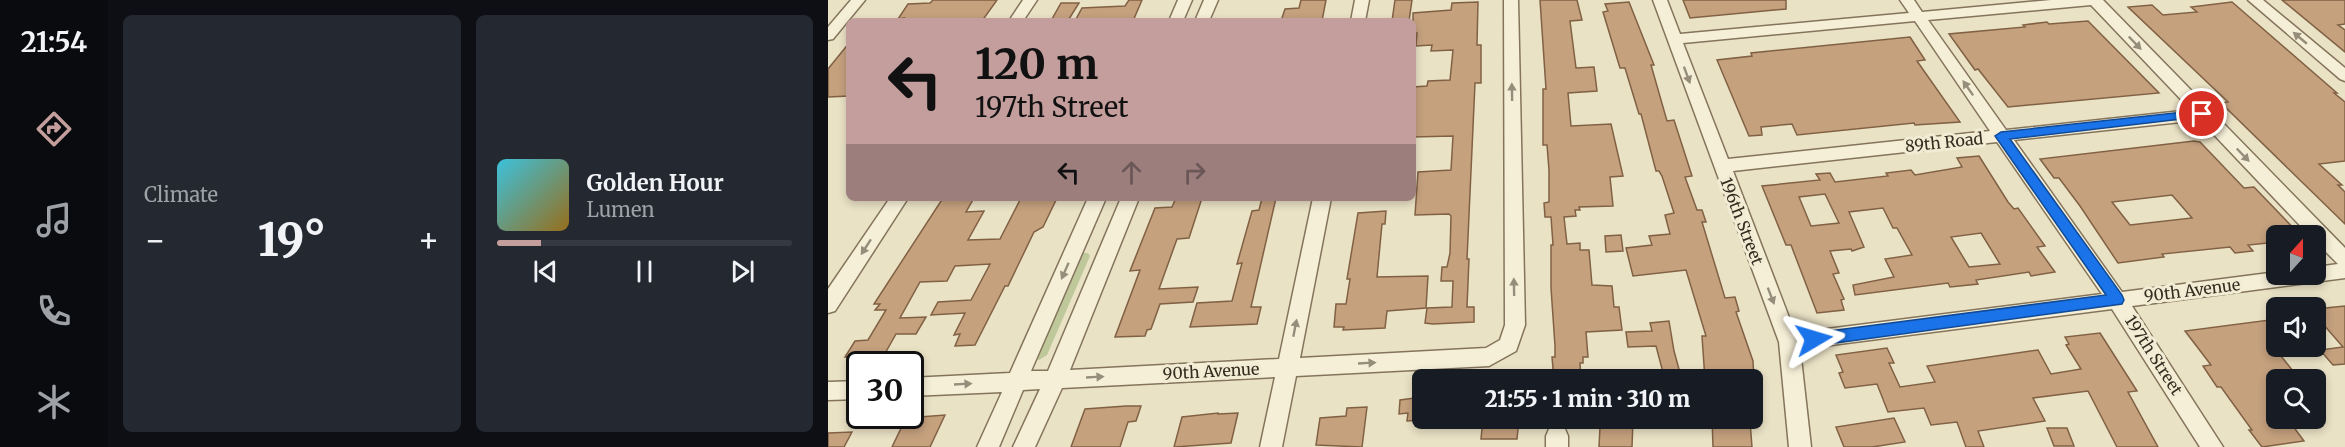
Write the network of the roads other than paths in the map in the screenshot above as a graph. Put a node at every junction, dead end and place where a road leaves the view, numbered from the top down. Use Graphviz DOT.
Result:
graph roads {
  1 [pos="858,0"];
  2 [pos="1030,0"];
  3 [pos="1185,0"];
  4 [pos="1211,0"];
  5 [pos="1362,0"];
  6 [pos="1511,0"];
  7 [pos="1660,0"];
  8 [pos="1906,0"];
  9 [pos="2095,0"];
  10 [pos="2255,0"];
  11 [pos="1918,17"];
  12 [pos="1018,18"];
  13 [pos="1177,18"];
  14 [pos="1203,18"];
  15 [pos="1359,18"];
  16 [pos="828,36"];
  17 [pos="1674,39"];
  18 [pos="2345,76"];
  19 [pos="2202,114"];
  20 [pos="2001,136"];
  21 [pos="1721,166"];
  22 [pos="897,201"];
  23 [pos="1097,201"];
  24 [pos="1129,201"];
  25 [pos="1321,201"];
  26 [pos="1114,237"];
  27 [pos="1080,238"];
  28 [pos="2345,260"];
  29 [pos="2345,271"];
  30 [pos="836,281"];
  31 [pos="2117,300"];
  32 [pos="828,305"];
  33 [pos="1789,342"];
  34 [pos="1287,366"];
  35 [pos="1055,380"];
  36 [pos="1016,382"];
  37 [pos="924,386"];
  38 [pos="846,390"];
  39 [pos="828,391"];
  40 [pos="988,447"];
  41 [pos="1024,447"];
  42 [pos="1271,447"];
  43 [pos="1800,447"];
  44 [pos="2212,447"];
  1 -- 16 [label="street"];
  2 -- 12 [label="street"];
  3 -- 13 [label="street"];
  4 -- 14 [label="street"];
  5 -- 15 [label="street"];
  34 -- 6 [label="street, 90th Avenue, one-way"];
  7 -- 17 [label="street, 196th Street"];
  8 -- 11 [label="street, 197th Street"];
  9 -- 11 [label="street"];
  9 -- 19 [label="street, one-way"];
  18 -- 10 [label="street, one-way"];
  11 -- 17 [label="street"];
  20 -- 11 [label="street, 197th Street, one-way"];
  17 -- 21 [label="street, 196th Street, one-way"];
  19 -- 20 [label="street, 89th Road"];
  19 -- 28 [label="street, one-way"];
  20 -- 21 [label="street, 89th Road"];
  20 -- 31 [label="street, 197th Street"];
  21 -- 33 [label="street, 196th Street, one-way"];
  22 -- 30 [label="street, one-way"];
  23 -- 27 [label="street"];
  24 -- 26 [label="street"];
  34 -- 25 [label="street, one-way"];
  26 -- 27 [label="street"];
  26 -- 35 [label="street"];
  27 -- 36 [label="street, one-way"];
  29 -- 31 [label="street, 90th Avenue"];
  30 -- 32 [label="street"];
  31 -- 33 [label="street, 90th Avenue"];
  31 -- 44 [label="street, 197th Street"];
  33 -- 43 [label="street, 196th Street"];
  35 -- 34 [label="street, 90th Avenue, one-way"];
  34 -- 42 [label="street"];
  35 -- 36 [label="street, 90th Avenue"];
  35 -- 41 [label="street"];
  37 -- 36 [label="street, 90th Avenue, one-way"];
  36 -- 40 [label="street"];
  38 -- 39 [label="street"];
}
